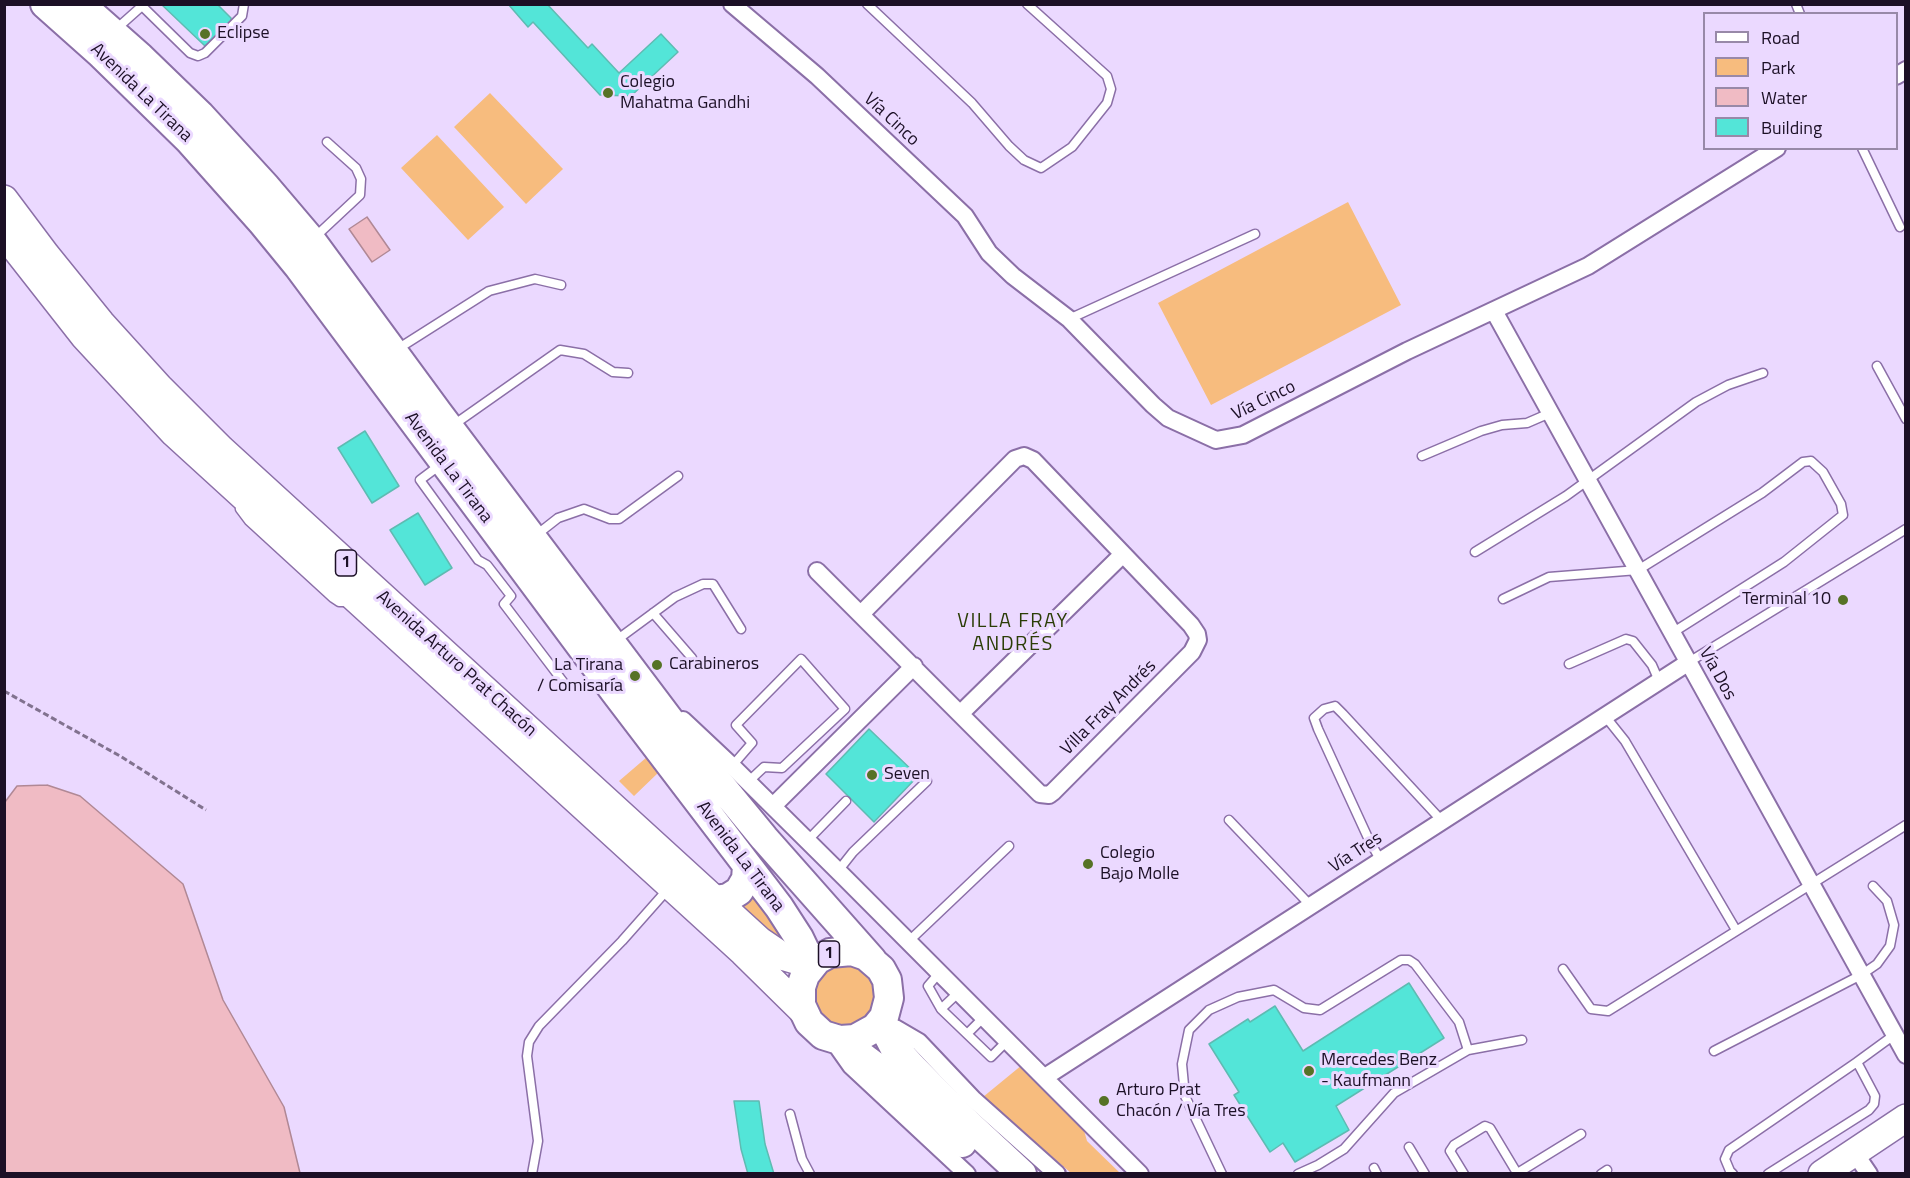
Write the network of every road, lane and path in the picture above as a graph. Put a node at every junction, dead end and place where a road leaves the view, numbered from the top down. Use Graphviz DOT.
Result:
graph roads {
  1 [pos="45,4"];
  2 [pos="244,4"];
  3 [pos="867,4"];
  4 [pos="1027,4"];
  5 [pos="741,7"];
  6 [pos="85,12"];
  7 [pos="112,33"];
  8 [pos="327,142"];
  9 [pos="1774,150"];
  10 [pos="1863,150"];
  11 [pos="4,199"];
  12 [pos="1900,227"];
  13 [pos="4,234"];
  14 [pos="1255,234"];
  15 [pos="311,240"];
  16 [pos="561,285"];
  17 [pos="1494,311"];
  18 [pos="1070,319"];
  19 [pos="393,352"];
  20 [pos="1877,366"];
  21 [pos="627,373"];
  22 [pos="1763,373"];
  23 [pos="1550,413"];
  24 [pos="1905,418"];
  25 [pos="449,428"];
  26 [pos="1422,456"];
  27 [pos="444,463"];
  28 [pos="678,476"];
  29 [pos="1587,479"];
  30 [pos="1905,529"];
  31 [pos="532,539"];
  32 [pos="1475,552"];
  33 [pos="1123,554"];
  34 [pos="1638,570"];
  35 [pos="817,571"];
  36 [pos="1503,600"];
  37 [pos="653,613"];
  38 [pos="861,614"];
  39 [pos="741,629"];
  40 [pos="1672,633"];
  41 [pos="612,644"];
  42 [pos="692,658"];
  43 [pos="1689,662"];
  44 [pos="1569,664"];
  45 [pos="914,666"];
  46 [pos="640,681"];
  47 [pos="1659,681"];
  48 [pos="564,684"];
  49 [pos="4,691"];
  50 [pos="960,714"];
  51 [pos="1605,716"];
  52 [pos="732,766"];
  53 [pos="927,781"];
  54 [pos="748,782"];
  55 [pos="846,801"];
  56 [pos="773,806"];
  57 [pos="206,810"];
  58 [pos="1229,820"];
  59 [pos="1442,821"];
  60 [pos="1905,825"];
  61 [pos="807,841"];
  62 [pos="1010,846"];
  63 [pos="1381,861"];
  64 [pos="747,866"];
  65 [pos="838,871"];
  66 [pos="1811,884"];
  67 [pos="670,886"];
  68 [pos="1873,886"];
  69 [pos="715,900"];
  70 [pos="1311,906"];
  71 [pos="1736,930"];
  72 [pos="909,941"];
  73 [pos="872,960"];
  74 [pos="812,965"];
  75 [pos="1563,969"];
  76 [pos="940,972"];
  77 [pos="1861,975"];
  78 [pos="959,992"];
  79 [pos="941,1009"];
  80 [pos="803,1011"];
  81 [pos="984,1017"];
  82 [pos="881,1022"];
  83 [pos="967,1034"];
  84 [pos="1894,1035"];
  85 [pos="838,1039"];
  86 [pos="1008,1040"];
  87 [pos="1522,1040"];
  88 [pos="1468,1050"];
  89 [pos="1714,1051"];
  90 [pos="1905,1055"];
  91 [pos="1857,1062"];
  92 [pos="1045,1077"];
  93 [pos="789,1113"];
  94 [pos="1905,1118"];
  95 [pos="1581,1134"];
  96 [pos="1409,1147"];
  97 [pos="1861,1163"];
  98 [pos="957,1170"];
  99 [pos="532,1173"];
  100 [pos="810,1173"];
  101 [pos="994,1173"];
  102 [pos="1022,1173"];
  103 [pos="1057,1173"];
  104 [pos="1140,1173"];
  105 [pos="1222,1173"];
  106 [pos="1298,1173"];
  107 [pos="1425,1173"];
  108 [pos="1464,1173"];
  109 [pos="1517,1173"];
  110 [pos="1733,1173"];
  111 [pos="1768,1173"];
  112 [pos="1821,1173"];
  1 -- 6 [label="highway, Avenida La Tirana"];
  2 -- 7 [label="lane"];
  3 -- 4 [label="lane"];
  5 -- 18 [label="street, Vía Cinco"];
  6 -- 7 [label="highway, Avenida La Tirana"];
  6 -- 27 [label="highway, Avenida La Tirana"];
  7 -- 15 [label="highway, Avenida La Tirana"];
  8 -- 15 [label="lane"];
  9 -- 17 [label="street, Vía Cinco"];
  10 -- 12 [label="lane"];
  11 -- 69 [label="main road, Avenida Arturo Prat Chacón / 1"];
  13 -- 67 [label="main road, Avenida Arturo Prat Chacón / 1"];
  14 -- 18 [label="lane"];
  15 -- 19 [label="highway, Avenida La Tirana"];
  16 -- 19 [label="lane"];
  17 -- 18 [label="street, Vía Cinco"];
  17 -- 23 [label="street, Vía Dos"];
  19 -- 25 [label="highway, Avenida La Tirana"];
  20 -- 24 [label="lane"];
  21 -- 25 [label="lane"];
  22 -- 29 [label="lane"];
  23 -- 26 [label="lane"];
  23 -- 29 [label="street, Vía Dos"];
  25 -- 31 [label="highway, Avenida La Tirana"];
  27 -- 48 [label="lane"];
  27 -- 64 [label="highway, Avenida La Tirana"];
  28 -- 31 [label="lane"];
  29 -- 32 [label="lane"];
  29 -- 34 [label="street, Vía Dos"];
  30 -- 43 [label="lane"];
  31 -- 41 [label="highway, Avenida La Tirana"];
  33 -- 38 [label="street, Villa Fray Andrés"];
  33 -- 50 [label="street"];
  33 -- 50 [label="street, Villa Fray Andrés"];
  34 -- 36 [label="lane"];
  34 -- 40 [label="street, Vía Dos"];
  34 -- 40 [label="lane"];
  35 -- 38 [label="street, Villa Fray Andrés"];
  37 -- 39 [label="lane"];
  37 -- 41 [label="lane"];
  37 -- 42 [label="lane"];
  38 -- 45 [label="street, Villa Fray Andrés"];
  40 -- 43 [label="street, Vía Dos"];
  41 -- 46 [label="highway, Avenida La Tirana"];
  43 -- 47 [label="street, Vía Tres"];
  43 -- 66 [label="street, Vía Dos"];
  44 -- 47 [label="lane"];
  45 -- 50 [label="street, Villa Fray Andrés"];
  45 -- 56 [label="street"];
  46 -- 52 [label="street, Avenida La Tirana"];
  46 -- 73 [label="highway, Avenida La Tirana"];
  47 -- 51 [label="street, Vía Tres"];
  49 -- 57 [label="path"];
  51 -- 59 [label="street, Vía Tres"];
  51 -- 71 [label="lane"];
  52 -- 54 [label="street, Avenida La Tirana"];
  52 -- 54 [label="lane"];
  53 -- 65 [label="lane"];
  54 -- 56 [label="street, Avenida La Tirana"];
  55 -- 61 [label="lane"];
  56 -- 61 [label="street, Avenida La Tirana"];
  58 -- 70 [label="lane"];
  59 -- 63 [label="street, Vía Tres"];
  59 -- 63 [label="lane"];
  60 -- 66 [label="lane"];
  61 -- 65 [label="street, Avenida La Tirana"];
  62 -- 72 [label="lane"];
  63 -- 70 [label="street, Vía Tres"];
  64 -- 69 [label="highway"];
  64 -- 74 [label="highway, Avenida La Tirana"];
  65 -- 72 [label="street, Avenida La Tirana"];
  66 -- 71 [label="lane"];
  66 -- 77 [label="street, Vía Dos"];
  67 -- 80 [label="main road, Avenida Arturo Prat Chacón / 1"];
  67 -- 99 [label="lane"];
  68 -- 77 [label="lane"];
  69 -- 74 [label="main road, Avenida Arturo Prat Chacón / 1"];
  70 -- 92 [label="street, Vía Tres"];
  71 -- 75 [label="lane"];
  72 -- 76 [label="street, Avenida La Tirana"];
  73 -- 74 [label="highway, 1"];
  73 -- 82 [label="highway"];
  74 -- 80 [label="highway, 1"];
  76 -- 78 [label="street, Avenida La Tirana"];
  76 -- 79 [label="lane"];
  77 -- 84 [label="street, Vía Dos"];
  77 -- 89 [label="lane"];
  78 -- 79 [label="lane"];
  78 -- 81 [label="street, Avenida La Tirana"];
  79 -- 83 [label="lane"];
  80 -- 85 [label="highway, Avenida Arturo Prat Chacón / 1"];
  81 -- 83 [label="lane"];
  81 -- 86 [label="street, Avenida La Tirana"];
  82 -- 85 [label="highway"];
  82 -- 102 [label="highway"];
  82 -- 103 [label="street"];
  83 -- 86 [label="lane"];
  84 -- 90 [label="street, Vía Dos"];
  84 -- 91 [label="lane"];
  85 -- 98 [label="street"];
  85 -- 101 [label="highway, Avenida Arturo Prat Chacón / 1"];
  86 -- 92 [label="street, Avenida La Tirana"];
  87 -- 88 [label="lane"];
  88 -- 105 [label="lane"];
  88 -- 106 [label="lane"];
  91 -- 110 [label="lane"];
  91 -- 111 [label="lane"];
  92 -- 104 [label="street"];
  93 -- 100 [label="lane"];
  94 -- 97 [label="main road"];
  95 -- 109 [label="lane"];
  96 -- 107 [label="lane"];
  97 -- 112 [label="main road"];
  108 -- 109 [label="lane"];
}
